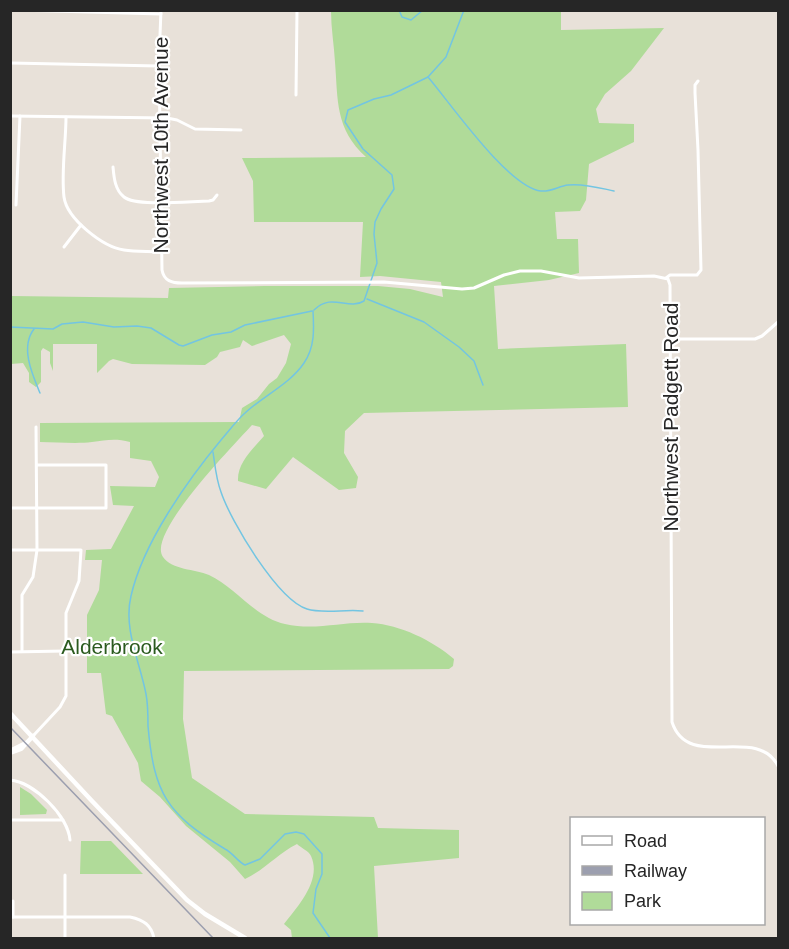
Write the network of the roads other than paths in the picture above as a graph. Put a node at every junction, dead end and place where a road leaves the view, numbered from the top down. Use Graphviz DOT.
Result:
graph roads {
  1 [pos="16,10"];
  2 [pos="297,10"];
  3 [pos="161,12"];
  4 [pos="10,63"];
  5 [pos="160,66"];
  6 [pos="698,81"];
  7 [pos="296,95"];
  8 [pos="10,116"];
  9 [pos="20,116"];
  10 [pos="66,117"];
  11 [pos="161,118"];
  12 [pos="241,130"];
  13 [pos="113,167"];
  14 [pos="217,195"];
  15 [pos="162,202"];
  16 [pos="16,205"];
  17 [pos="81,225"];
  18 [pos="64,247"];
  19 [pos="162,252"];
  20 [pos="666,278"];
  21 [pos="166,279"];
  22 [pos="778,322"];
  23 [pos="671,339"];
  24 [pos="36,427"];
  25 [pos="37,465"];
  26 [pos="10,508"];
  27 [pos="37,508"];
  28 [pos="10,550"];
  29 [pos="37,550"];
  30 [pos="22,651"];
  31 [pos="65,651"];
  32 [pos="10,652"];
  33 [pos="10,713"];
  34 [pos="33,736"];
  35 [pos="10,752"];
  36 [pos="778,766"];
  37 [pos="10,780"];
  38 [pos="10,820"];
  39 [pos="63,820"];
  40 [pos="70,840"];
  41 [pos="65,875"];
  42 [pos="14,901"];
  43 [pos="12,917"];
  44 [pos="65,917"];
  45 [pos="65,939"];
  46 [pos="154,939"];
  47 [pos="245,939"];
  1 -- 3 [label="street"];
  2 -- 7 [label="street"];
  3 -- 5 [label="street, Northwest 10th Avenue"];
  4 -- 5 [label="street"];
  5 -- 11 [label="street, Northwest 10th Avenue"];
  6 -- 20 [label="street"];
  8 -- 9 [label="street"];
  9 -- 10 [label="street"];
  9 -- 16 [label="street"];
  10 -- 11 [label="street"];
  10 -- 17 [label="street"];
  11 -- 12 [label="street"];
  11 -- 15 [label="street, Northwest 10th Avenue"];
  13 -- 15 [label="street"];
  14 -- 15 [label="street"];
  15 -- 19 [label="street, Northwest 10th Avenue"];
  17 -- 18 [label="street"];
  17 -- 19 [label="street"];
  19 -- 21 [label="street, Northwest 10th Avenue"];
  20 -- 21 [label="street, Northwest Padgett Road"];
  20 -- 23 [label="street, Northwest Padgett Road"];
  22 -- 23 [label="street"];
  23 -- 36 [label="street, Northwest Padgett Road"];
  24 -- 25 [label="street"];
  25 -- 27 [label="street"];
  25 -- 27 [label="street"];
  26 -- 27 [label="street"];
  27 -- 29 [label="street"];
  28 -- 29 [label="street"];
  29 -- 30 [label="street"];
  29 -- 31 [label="street"];
  30 -- 31 [label="street"];
  30 -- 32 [label="street"];
  31 -- 34 [label="street"];
  33 -- 34 [label="street"];
  34 -- 35 [label="street"];
  34 -- 47 [label="street"];
  37 -- 39 [label="street"];
  38 -- 39 [label="street"];
  39 -- 40 [label="street"];
  41 -- 44 [label="street"];
  42 -- 43 [label="street"];
  43 -- 44 [label="street"];
  44 -- 45 [label="street"];
  44 -- 46 [label="street"];
}
